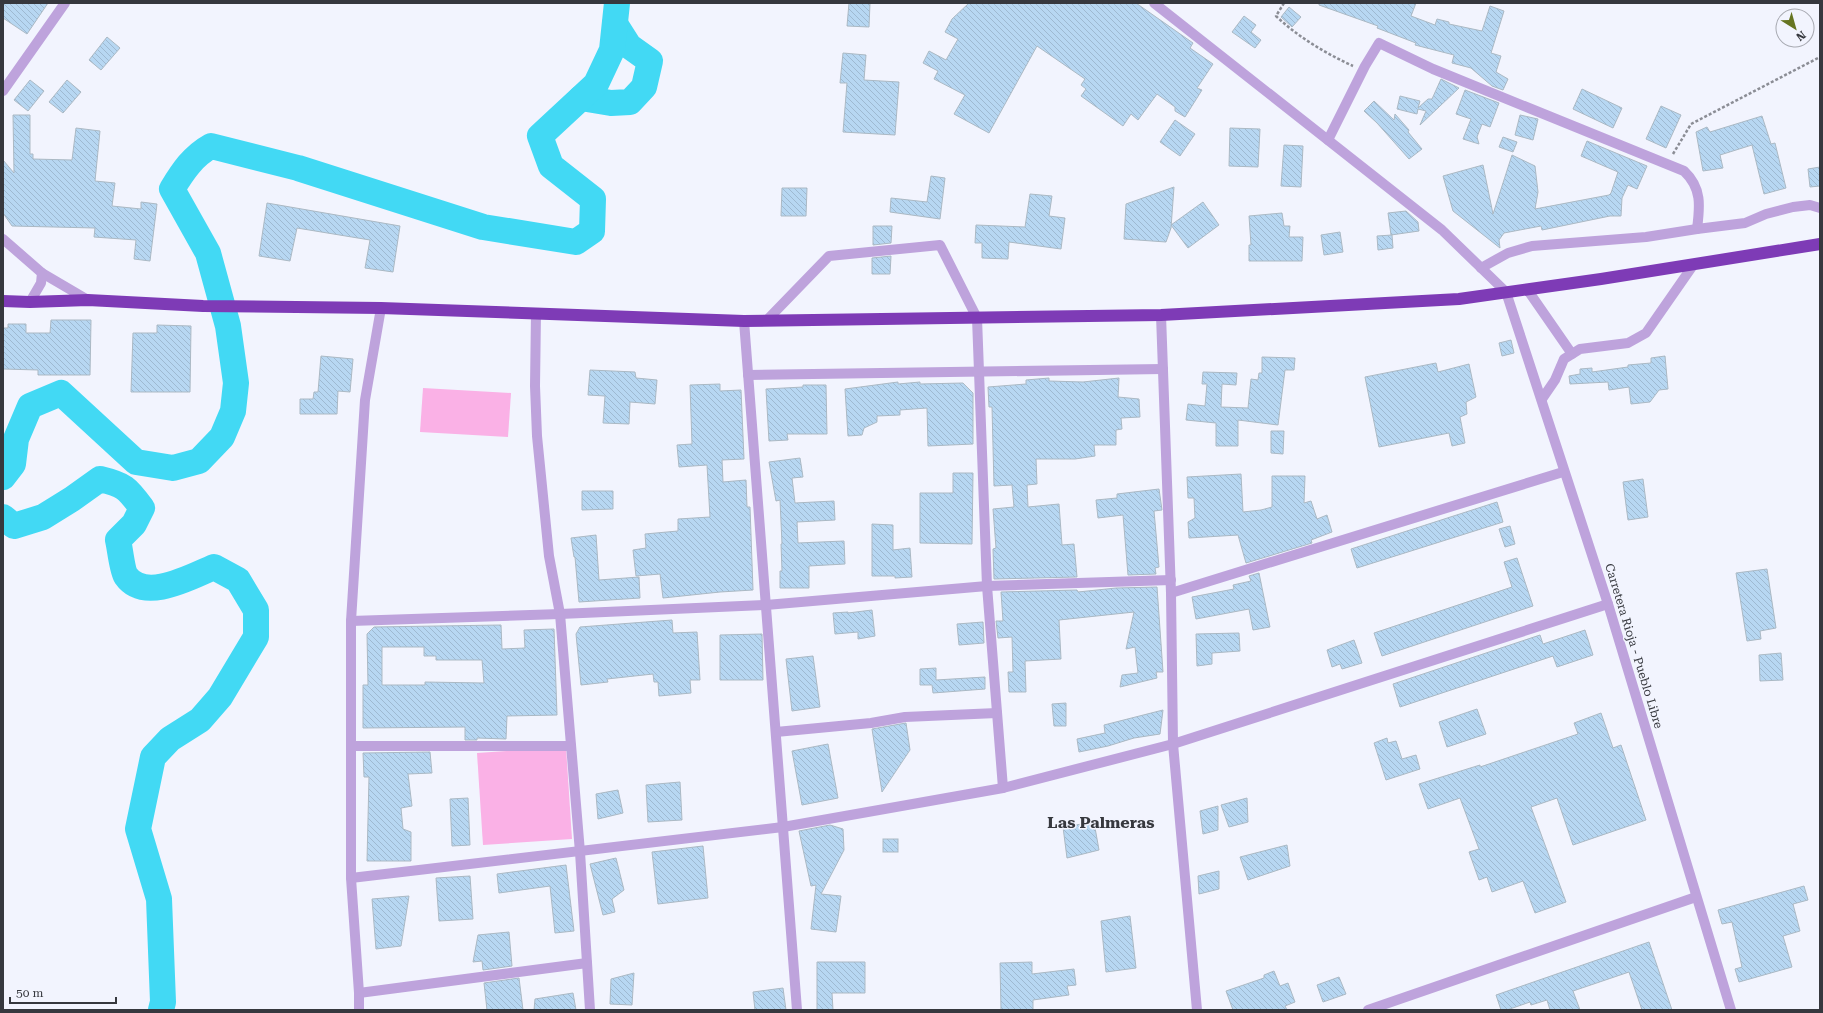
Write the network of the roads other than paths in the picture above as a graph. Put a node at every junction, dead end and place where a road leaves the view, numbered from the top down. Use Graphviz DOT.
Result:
graph roads {
  1 [pos="65,3"];
  2 [pos="1154,3"];
  3 [pos="5,84"];
  4 [pos="1328,140"];
  5 [pos="1820,208"];
  6 [pos="1697,229"];
  7 [pos="3,239"];
  8 [pos="1820,244"];
  9 [pos="1694,264"];
  10 [pos="1481,268"];
  11 [pos="42,273"];
  12 [pos="1527,289"];
  13 [pos="1506,292"];
  14 [pos="88,300"];
  15 [pos="3,301"];
  16 [pos="30,302"];
  17 [pos="381,308"];
  18 [pos="536,313"];
  19 [pos="1161,315"];
  20 [pos="977,318"];
  21 [pos="767,320"];
  22 [pos="744,321"];
  23 [pos="1572,354"];
  24 [pos="1163,369"];
  25 [pos="979,371"];
  26 [pos="748,375"];
  27 [pos="1542,399"];
  28 [pos="1563,472"];
  29 [pos="1171,580"];
  30 [pos="987,586"];
  31 [pos="1171,593"];
  32 [pos="1608,604"];
  33 [pos="766,605"];
  34 [pos="560,614"];
  35 [pos="351,622"];
  36 [pos="997,713"];
  37 [pos="776,732"];
  38 [pos="1173,744"];
  39 [pos="352,746"];
  40 [pos="571,746"];
  41 [pos="1003,788"];
  42 [pos="783,827"];
  43 [pos="580,852"];
  44 [pos="352,878"];
  45 [pos="1696,897"];
  46 [pos="587,963"];
  47 [pos="359,993"];
  48 [pos="358,1010"];
  49 [pos="590,1010"];
  50 [pos="797,1010"];
  51 [pos="1197,1010"];
  52 [pos="1368,1010"];
  53 [pos="1731,1010"];
  1 -- 3 [label="street"];
  2 -- 4 [label="street"];
  4 -- 6 [label="street"];
  4 -- 10 [label="street"];
  5 -- 6 [label="street"];
  6 -- 10 [label="street"];
  7 -- 11 [label="street"];
  8 -- 9 [label="highway"];
  9 -- 12 [label="highway"];
  9 -- 23 [label="street"];
  10 -- 13 [label="street"];
  11 -- 14 [label="street"];
  11 -- 16 [label="street"];
  12 -- 13 [label="highway"];
  12 -- 23 [label="street"];
  13 -- 19 [label="highway"];
  13 -- 27 [label="street, Carretera Rioja - Pueblo Libre"];
  14 -- 16 [label="highway"];
  14 -- 17 [label="highway"];
  15 -- 16 [label="highway"];
  17 -- 18 [label="highway"];
  17 -- 35 [label="street"];
  18 -- 22 [label="highway"];
  18 -- 34 [label="street"];
  19 -- 20 [label="highway"];
  19 -- 24 [label="street"];
  20 -- 21 [label="highway"];
  20 -- 21 [label="street"];
  20 -- 25 [label="street"];
  21 -- 22 [label="highway"];
  22 -- 26 [label="street"];
  23 -- 27 [label="street"];
  24 -- 25 [label="street"];
  24 -- 29 [label="street"];
  25 -- 26 [label="street"];
  25 -- 30 [label="street"];
  26 -- 33 [label="street"];
  27 -- 28 [label="street, Carretera Rioja - Pueblo Libre"];
  28 -- 31 [label="street"];
  28 -- 32 [label="street, Carretera Rioja - Pueblo Libre"];
  29 -- 30 [label="street"];
  29 -- 31 [label="street"];
  30 -- 33 [label="street"];
  30 -- 36 [label="street"];
  31 -- 38 [label="street"];
  32 -- 38 [label="street"];
  32 -- 45 [label="street, Carretera Rioja - Pueblo Libre"];
  33 -- 34 [label="street"];
  33 -- 37 [label="street"];
  34 -- 35 [label="street"];
  34 -- 40 [label="street"];
  35 -- 39 [label="street"];
  36 -- 37 [label="street"];
  36 -- 41 [label="street"];
  37 -- 42 [label="street"];
  38 -- 41 [label="street"];
  38 -- 51 [label="street"];
  39 -- 40 [label="street"];
  39 -- 44 [label="street"];
  40 -- 43 [label="street"];
  41 -- 42 [label="street"];
  42 -- 43 [label="street"];
  42 -- 50 [label="street"];
  43 -- 44 [label="street"];
  43 -- 46 [label="street"];
  44 -- 47 [label="street"];
  45 -- 52 [label="street"];
  45 -- 53 [label="street, Carretera Rioja - Pueblo Libre"];
  46 -- 47 [label="street"];
  46 -- 49 [label="street"];
  47 -- 48 [label="street"];
}
